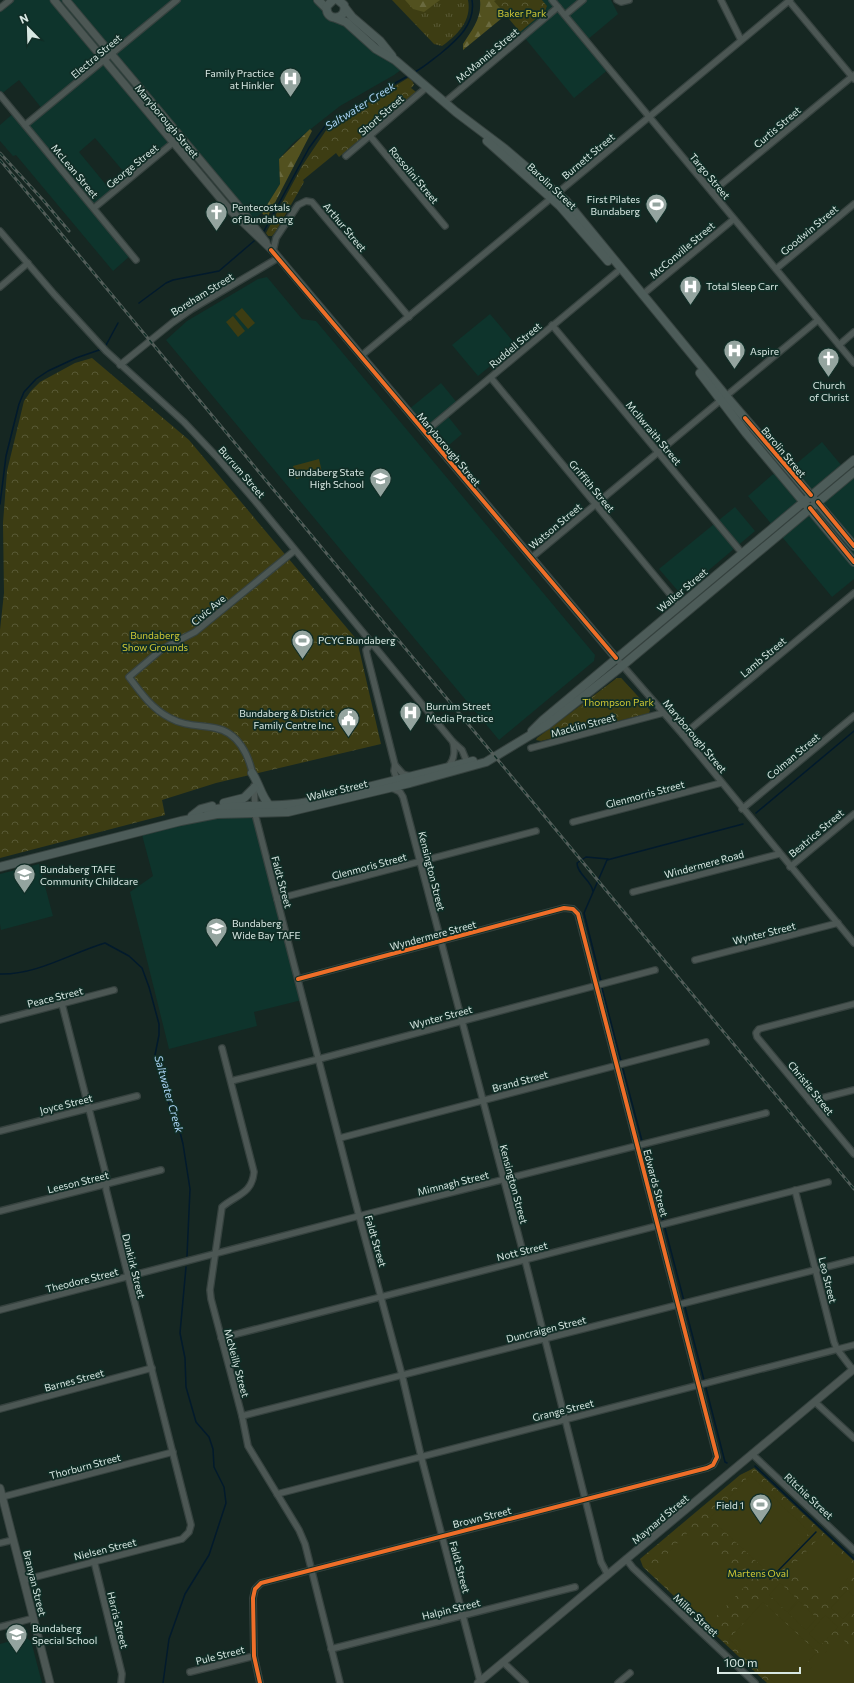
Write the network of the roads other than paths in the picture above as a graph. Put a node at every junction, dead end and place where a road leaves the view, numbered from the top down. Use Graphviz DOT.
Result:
graph roads {
  1 [pos="10,0"];
  2 [pos="54,0"];
  3 [pos="66,0"];
  4 [pos="177,0"];
  5 [pos="318,0"];
  6 [pos="333,0"];
  7 [pos="338,0"];
  8 [pos="350,0"];
  9 [pos="552,0"];
  10 [pos="583,0"];
  11 [pos="617,0"];
  12 [pos="629,0"];
  13 [pos="721,0"];
  14 [pos="786,1"];
  15 [pos="558,7"];
  16 [pos="0,8"];
  17 [pos="326,8"];
  18 [pos="345,8"];
  19 [pos="565,15"];
  20 [pos="336,18"];
  21 [pos="741,40"];
  22 [pos="112,54"];
  23 [pos="395,60"];
  24 [pos="104,61"];
  25 [pos="853,77"];
  26 [pos="427,87"];
  27 [pos="0,95"];
  28 [pos="445,102"];
  29 [pos="650,117"];
  30 [pos="25,125"];
  31 [pos="370,136"];
  32 [pos="180,137"];
  33 [pos="173,144"];
  34 [pos="346,156"];
  35 [pos="712,192"];
  36 [pos="555,196"];
  37 [pos="854,204"];
  38 [pos="94,208"];
  39 [pos="734,219"];
  40 [pos="445,226"];
  41 [pos="0,230"];
  42 [pos="272,251"];
  43 [pos="278,258"];
  44 [pos="136,260"];
  45 [pos="28,263"];
  46 [pos="776,269"];
  47 [pos="617,272"];
  48 [pos="0,286"];
  49 [pos="642,295"];
  50 [pos="409,317"];
  51 [pos="818,320"];
  52 [pos="552,325"];
  53 [pos="854,332"];
  54 [pos="839,345"];
  55 [pos="361,356"];
  56 [pos="854,363"];
  57 [pos="120,365"];
  58 [pos="490,378"];
  59 [pos="723,398"];
  60 [pos="425,432"];
  61 [pos="658,452"];
  62 [pos="854,460"];
  63 [pos="854,472"];
  64 [pos="811,495"];
  65 [pos="804,501"];
  66 [pos="818,502"];
  67 [pos="595,504"];
  68 [pos="810,508"];
  69 [pos="854,546"];
  70 [pos="294,550"];
  71 [pos="742,553"];
  72 [pos="531,558"];
  73 [pos="854,562"];
  74 [pos="854,593"];
  75 [pos="679,606"];
  76 [pos="371,644"];
  77 [pos="616,658"];
  78 [pos="622,666"];
  79 [pos="129,677"];
  80 [pos="663,713"];
  81 [pos="854,716"];
  82 [pos="682,735"];
  83 [pos="526,738"];
  84 [pos="453,742"];
  85 [pos="531,748"];
  86 [pos="395,765"];
  87 [pos="466,765"];
  88 [pos="448,767"];
  89 [pos="252,773"];
  90 [pos="405,781"];
  91 [pos="721,783"];
  92 [pos="254,788"];
  93 [pos="391,788"];
  94 [pos="403,797"];
  95 [pos="270,806"];
  96 [pos="742,809"];
  97 [pos="255,810"];
  98 [pos="854,814"];
  99 [pos="192,816"];
  100 [pos="181,821"];
  101 [pos="573,822"];
  102 [pos="536,831"];
  103 [pos="779,854"];
  104 [pos="420,861"];
  105 [pos="0,867"];
  106 [pos="790,867"];
  107 [pos="633,892"];
  108 [pos="276,899"];
  109 [pos="573,909"];
  110 [pos="838,923"];
  111 [pos="440,942"];
  112 [pos="854,942"];
  113 [pos="695,960"];
  114 [pos="655,970"];
  115 [pos="298,980"];
  116 [pos="597,986"];
  117 [pos="114,990"];
  118 [pos="62,1004"];
  119 [pos="854,1004"];
  120 [pos="0,1020"];
  121 [pos="461,1021"];
  122 [pos="706,1042"];
  123 [pos="222,1048"];
  124 [pos="319,1059"];
  125 [pos="617,1066"];
  126 [pos="231,1081"];
  127 [pos="854,1090"];
  128 [pos="137,1096"];
  129 [pos="482,1101"];
  130 [pos="810,1101"];
  131 [pos="89,1108"];
  132 [pos="766,1113"];
  133 [pos="0,1131"];
  134 [pos="340,1138"];
  135 [pos="637,1146"];
  136 [pos="854,1154"];
  137 [pos="161,1170"];
  138 [pos="503,1180"];
  139 [pos="828,1182"];
  140 [pos="106,1184"];
  141 [pos="794,1190"];
  142 [pos="0,1211"];
  143 [pos="359,1216"];
  144 [pos="659,1225"];
  145 [pos="215,1254"];
  146 [pos="525,1260"];
  147 [pos="854,1260"];
  148 [pos="816,1270"];
  149 [pos="128,1277"];
  150 [pos="382,1297"];
  151 [pos="679,1305"];
  152 [pos="0,1310"];
  153 [pos="221,1338"];
  154 [pos="545,1339"];
  155 [pos="854,1345"];
  156 [pos="837,1350"];
  157 [pos="152,1368"];
  158 [pos="853,1370"];
  159 [pos="402,1375"];
  160 [pos="700,1384"];
  161 [pos="816,1402"];
  162 [pos="0,1409"];
  163 [pos="242,1416"];
  164 [pos="565,1419"];
  165 [pos="854,1438"];
  166 [pos="173,1452"];
  167 [pos="752,1454"];
  168 [pos="421,1456"];
  169 [pos="715,1463"];
  170 [pos="0,1488"];
  171 [pos="277,1494"];
  172 [pos="2,1497"];
  173 [pos="585,1499"];
  174 [pos="189,1532"];
  175 [pos="441,1535"];
  176 [pos="13,1540"];
  177 [pos="0,1543"];
  178 [pos="854,1550"];
  179 [pos="626,1559"];
  180 [pos="94,1561"];
  181 [pos="311,1569"];
  182 [pos="608,1575"];
  183 [pos="24,1580"];
  184 [pos="575,1587"];
  185 [pos="462,1616"];
  186 [pos="34,1618"];
  187 [pos="0,1627"];
  188 [pos="331,1649"];
  189 [pos="254,1656"];
  190 [pos="503,1662"];
  191 [pos="190,1672"];
  192 [pos="630,1673"];
  193 [pos="479,1682"];
  194 [pos="50,1683"];
  195 [pos="122,1683"];
  196 [pos="260,1683"];
  197 [pos="340,1683"];
  198 [pos="525,1683"];
  199 [pos="618,1683"];
  200 [pos="755,1683"];
  1 -- 16 [label="street"];
  2 -- 24 [label="street, Maryborough Street"];
  3 -- 22 [label="street, Maryborough Street"];
  4 -- 22 [label="street, Electra Street"];
  5 -- 17 [label="main road"];
  6 -- 17 [label="main road"];
  7 -- 18 [label="main road, Barolin Street"];
  8 -- 18 [label="street"];
  9 -- 15 [label="street, Targo Street"];
  10 -- 19 [label="street"];
  11 -- 12 [label="street"];
  13 -- 21 [label="street"];
  14 -- 21 [label="street, Burnett Street"];
  14 -- 25 [label="street"];
  15 -- 19 [label="street, Targo Street"];
  15 -- 28 [label="street, McMannie Street"];
  17 -- 20 [label="main road, Barolin Street"];
  18 -- 20 [label="main road"];
  18 -- 23 [label="main road, Barolin Street"];
  19 -- 29 [label="street, Targo Street"];
  20 -- 23 [label="main road, Barolin Street"];
  21 -- 29 [label="street, Burnett Street"];
  22 -- 24 [label="street, Electra Street"];
  22 -- 32 [label="street, Maryborough Street"];
  23 -- 26 [label="main road, Barolin Street"];
  24 -- 30 [label="street, Electra Street"];
  24 -- 33 [label="street, Maryborough Street"];
  25 -- 35 [label="street, Curtis Street"];
  26 -- 28 [label="main road, Barolin Street"];
  26 -- 31 [label="street, Short Street"];
  27 -- 30 [label="street, McLean Street"];
  28 -- 36 [label="main road, Barolin Street"];
  29 -- 35 [label="street, Targo Street"];
  29 -- 36 [label="street, Burnett Street"];
  30 -- 38 [label="street, McLean Street"];
  31 -- 34 [label="street, Short Street"];
  31 -- 40 [label="street, Rossolini Street"];
  32 -- 33 [label="street, George Street"];
  32 -- 42 [label="street, Maryborough Street"];
  33 -- 38 [label="street, George Street"];
  33 -- 42 [label="street, Maryborough Street"];
  35 -- 39 [label="street, Targo Street"];
  36 -- 47 [label="main road, Barolin Street"];
  36 -- 49 [label="main road, Barolin Street"];
  36 -- 50 [label="street, Burnett Street"];
  37 -- 46 [label="street, Goodwin Street"];
  38 -- 44 [label="street, McLean Street"];
  39 -- 46 [label="street, Targo Street"];
  39 -- 49 [label="street, McConville Street"];
  41 -- 45 [label="street, Burrum Street"];
  42 -- 43 [label="street, Maryborough Street"];
  42 -- 50 [label="street, Arthur Street"];
  43 -- 55 [label="street, Maryborough Street"];
  43 -- 57 [label="street, Boreham Street"];
  45 -- 48 [label="street"];
  45 -- 57 [label="street, Burrum Street"];
  46 -- 51 [label="street, Targo Street"];
  47 -- 52 [label="street, Ruddell Street"];
  47 -- 59 [label="main road, Barolin Street"];
  49 -- 59 [label="main road, Barolin Street"];
  50 -- 55 [label="street, Burnett Street"];
  51 -- 54 [label="street, Targo Street"];
  51 -- 59 [label="street, Watson Street"];
  52 -- 58 [label="street, Ruddell Street"];
  52 -- 61 [label="street, McIlwraith Street"];
  53 -- 54 [label="street"];
  54 -- 56 [label="street, Targo Street"];
  55 -- 60 [label="street, Maryborough Street"];
  57 -- 70 [label="street, Burrum Street"];
  58 -- 60 [label="street, Ruddell Street"];
  58 -- 67 [label="street, Griffith Street"];
  59 -- 61 [label="street, Watson Street"];
  59 -- 64 [label="main road, Barolin Street"];
  59 -- 65 [label="main road, Barolin Street"];
  60 -- 72 [label="street, Maryborough Street"];
  61 -- 67 [label="street, Watson Street"];
  61 -- 71 [label="street, McIlwraith Street"];
  62 -- 64 [label="main road, Walker Street"];
  63 -- 66 [label="main road, Walker Street"];
  64 -- 65 [label="main road, Walker Street"];
  64 -- 66 [label="main road, Barolin Street"];
  65 -- 68 [label="main road, Barolin Street"];
  65 -- 71 [label="main road, Walker Street"];
  66 -- 68 [label="main road, Walker Street"];
  66 -- 69 [label="main road, Barolin Street"];
  67 -- 72 [label="street, Watson Street"];
  67 -- 75 [label="street, Griffith Street"];
  68 -- 73 [label="main road, Barolin Street"];
  68 -- 78 [label="main road, Walker Street"];
  70 -- 76 [label="street, Burrum Street"];
  70 -- 79 [label="street, Civic Ave"];
  71 -- 75 [label="main road, Walker Street"];
  72 -- 77 [label="street, Maryborough Street"];
  74 -- 82 [label="street, Lamb Street"];
  75 -- 77 [label="main road, Walker Street"];
  76 -- 84 [label="street, Burrum Street"];
  76 -- 86 [label="street"];
  77 -- 78 [label="street, Maryborough Street"];
  77 -- 83 [label="main road, Walker Street"];
  78 -- 80 [label="street, Maryborough Street"];
  78 -- 83 [label="main road, Walker Street"];
  79 -- 89 [label="street, Faldt Street"];
  80 -- 82 [label="street, Maryborough Street"];
  80 -- 85 [label="street, Macklin Street"];
  81 -- 96 [label="street, Colman Street"];
  82 -- 91 [label="street, Maryborough Street"];
  83 -- 87 [label="main road, Walker Street"];
  84 -- 87 [label="street, Burrum Street"];
  84 -- 88 [label="street"];
  86 -- 90 [label="street"];
  86 -- 90 [label="street"];
  87 -- 88 [label="main road, Walker Street"];
  87 -- 90 [label="main road, Walker Street"];
  88 -- 90 [label="main road, Walker Street"];
  89 -- 92 [label="street, Faldt Street"];
  89 -- 95 [label="main road"];
  90 -- 93 [label="main road, Walker Street"];
  90 -- 94 [label="street"];
  90 -- 95 [label="main road, Walker Street"];
  91 -- 96 [label="street, Maryborough Street"];
  91 -- 101 [label="street, Glenmorris Street"];
  92 -- 97 [label="street, Faldt Street"];
  92 -- 99 [label="main road"];
  93 -- 94 [label="street"];
  93 -- 97 [label="main road, Walker Street"];
  94 -- 104 [label="street, Kensington Street"];
  95 -- 97 [label="main road, Walker Street"];
  96 -- 103 [label="street, Maryborough Street"];
  97 -- 99 [label="main road, Walker Street"];
  97 -- 100 [label="main road, Walker Street"];
  97 -- 108 [label="street, Faldt Street"];
  98 -- 106 [label="street, Beatrice Street"];
  99 -- 100 [label="main road, Walker Street"];
  100 -- 105 [label="main road, Walker Street"];
  102 -- 104 [label="street, Glenmoris Street"];
  103 -- 106 [label="street, Maryborough Street"];
  103 -- 107 [label="street, Windermere Road"];
  104 -- 108 [label="street, Glenmoris Street"];
  104 -- 111 [label="street, Kensington Street"];
  106 -- 110 [label="street, Maryborough Street"];
  108 -- 115 [label="street, Faldt Street"];
  109 -- 111 [label="street, Wyndermere Street"];
  109 -- 116 [label="street, Edwards Street"];
  110 -- 112 [label="street, Maryborough Street"];
  110 -- 113 [label="street, Wynter Street"];
  111 -- 115 [label="street, Wyndermere Street"];
  111 -- 121 [label="street, Kensington Street"];
  114 -- 116 [label="street, Wynter Street"];
  115 -- 124 [label="street, Faldt Street"];
  116 -- 121 [label="street, Wynter Street"];
  116 -- 125 [label="street, Edwards Street"];
  117 -- 118 [label="street, Peace Street"];
  118 -- 120 [label="street, Peace Street"];
  118 -- 131 [label="street, Dunkirk Street"];
  119 -- 130 [label="street, Christie Street"];
  121 -- 124 [label="street, Wynter Street"];
  121 -- 129 [label="street, Kensington Street"];
  122 -- 125 [label="street, Brand Street"];
  123 -- 126 [label="street, McNeilly Street"];
  124 -- 126 [label="street, Wynter Street"];
  124 -- 134 [label="street, Faldt Street"];
  125 -- 129 [label="street, Brand Street"];
  125 -- 135 [label="street, Edwards Street"];
  126 -- 145 [label="street, McNeilly Street"];
  127 -- 130 [label="street"];
  128 -- 131 [label="street, Joyce Street"];
  129 -- 134 [label="street, Brand Street"];
  129 -- 138 [label="street, Kensington Street"];
  130 -- 136 [label="street, Christie Street"];
  131 -- 133 [label="street, Joyce Street"];
  131 -- 140 [label="street, Dunkirk Street"];
  132 -- 135 [label="street, Mimnagh Street"];
  134 -- 143 [label="street, Faldt Street"];
  135 -- 138 [label="street, Mimnagh Street"];
  135 -- 144 [label="street, Edwards Street"];
  137 -- 140 [label="street, Leeson Street"];
  138 -- 143 [label="street, Mimnagh Street"];
  138 -- 146 [label="street, Kensington Street"];
  139 -- 141 [label="street, Nott Street"];
  140 -- 142 [label="street, Leeson Street"];
  140 -- 149 [label="street, Dunkirk Street"];
  141 -- 144 [label="street, Nott Street"];
  141 -- 148 [label="street, Leo Street"];
  143 -- 145 [label="street, Mimnagh Street"];
  143 -- 150 [label="street, Faldt Street"];
  144 -- 146 [label="street, Nott Street"];
  144 -- 151 [label="street, Edwards Street"];
  145 -- 149 [label="street, Theodore Street"];
  145 -- 153 [label="street, McNeilly Street"];
  146 -- 150 [label="street, Nott Street"];
  146 -- 154 [label="street, Kensington Street"];
  147 -- 148 [label="street, Duncraigen Street"];
  148 -- 151 [label="street, Duncraigen Street"];
  148 -- 156 [label="street, Leo Street"];
  149 -- 152 [label="street, Theodore Street"];
  149 -- 157 [label="street, Dunkirk Street"];
  150 -- 153 [label="street, Nott Street"];
  150 -- 159 [label="street, Faldt Street"];
  151 -- 154 [label="street, Duncraigen Street"];
  151 -- 160 [label="street, Edwards Street"];
  153 -- 163 [label="street, McNeilly Street"];
  154 -- 159 [label="street, Duncraigen Street"];
  154 -- 164 [label="street, Kensington Street"];
  155 -- 156 [label="street, Grange Street"];
  156 -- 158 [label="street, Leo Street"];
  156 -- 160 [label="street, Grange Street"];
  157 -- 162 [label="street, Barnes Street"];
  157 -- 166 [label="street, Dunkirk Street"];
  158 -- 161 [label="street, Maynard Street"];
  159 -- 163 [label="street, Duncraigen Street"];
  159 -- 168 [label="street, Faldt Street"];
  160 -- 164 [label="street, Grange Street"];
  160 -- 169 [label="street, Edwards Street"];
  161 -- 165 [label="street"];
  161 -- 167 [label="street, Maynard Street"];
  163 -- 171 [label="street, McNeilly Street"];
  164 -- 168 [label="street, Grange Street"];
  164 -- 173 [label="street, Kensington Street"];
  166 -- 172 [label="street, Thorburn Street"];
  166 -- 174 [label="street, Dunkirk Street"];
  167 -- 178 [label="street, Ritchie Street"];
  167 -- 179 [label="street, Maynard Street"];
  168 -- 171 [label="street, Grange Street"];
  168 -- 175 [label="street, Faldt Street"];
  169 -- 173 [label="street, Brown Street"];
  170 -- 172 [label="street, Branyan Street"];
  171 -- 181 [label="street, McNeilly Street"];
  172 -- 176 [label="street, Branyan Street"];
  173 -- 175 [label="street, Brown Street"];
  173 -- 182 [label="street, Kensington Street"];
  174 -- 180 [label="street, Nielsen Street"];
  175 -- 181 [label="street, Brown Street"];
  175 -- 185 [label="street, Faldt Street"];
  176 -- 177 [label="street"];
  176 -- 183 [label="street, Branyan Street"];
  179 -- 182 [label="street, Maynard Street"];
  179 -- 200 [label="street, Miller Street"];
  180 -- 183 [label="street, Nielsen Street"];
  180 -- 195 [label="street, Harris Street"];
  181 -- 188 [label="street, McNeilly Street"];
  181 -- 189 [label="street, Brown Street"];
  182 -- 190 [label="street, Maynard Street"];
  183 -- 186 [label="street, Branyan Street"];
  184 -- 185 [label="street, Halpin Street"];
  185 -- 188 [label="street, Halpin Street"];
  185 -- 193 [label="street, Faldt Street"];
  186 -- 187 [label="street"];
  186 -- 194 [label="street, Branyan Street"];
  188 -- 197 [label="street, McNeilly Street"];
  189 -- 191 [label="street, Pule Street"];
  189 -- 196 [label="street"];
  190 -- 193 [label="street, Maynard Street"];
  190 -- 198 [label="street"];
  192 -- 199 [label="street"];
}
